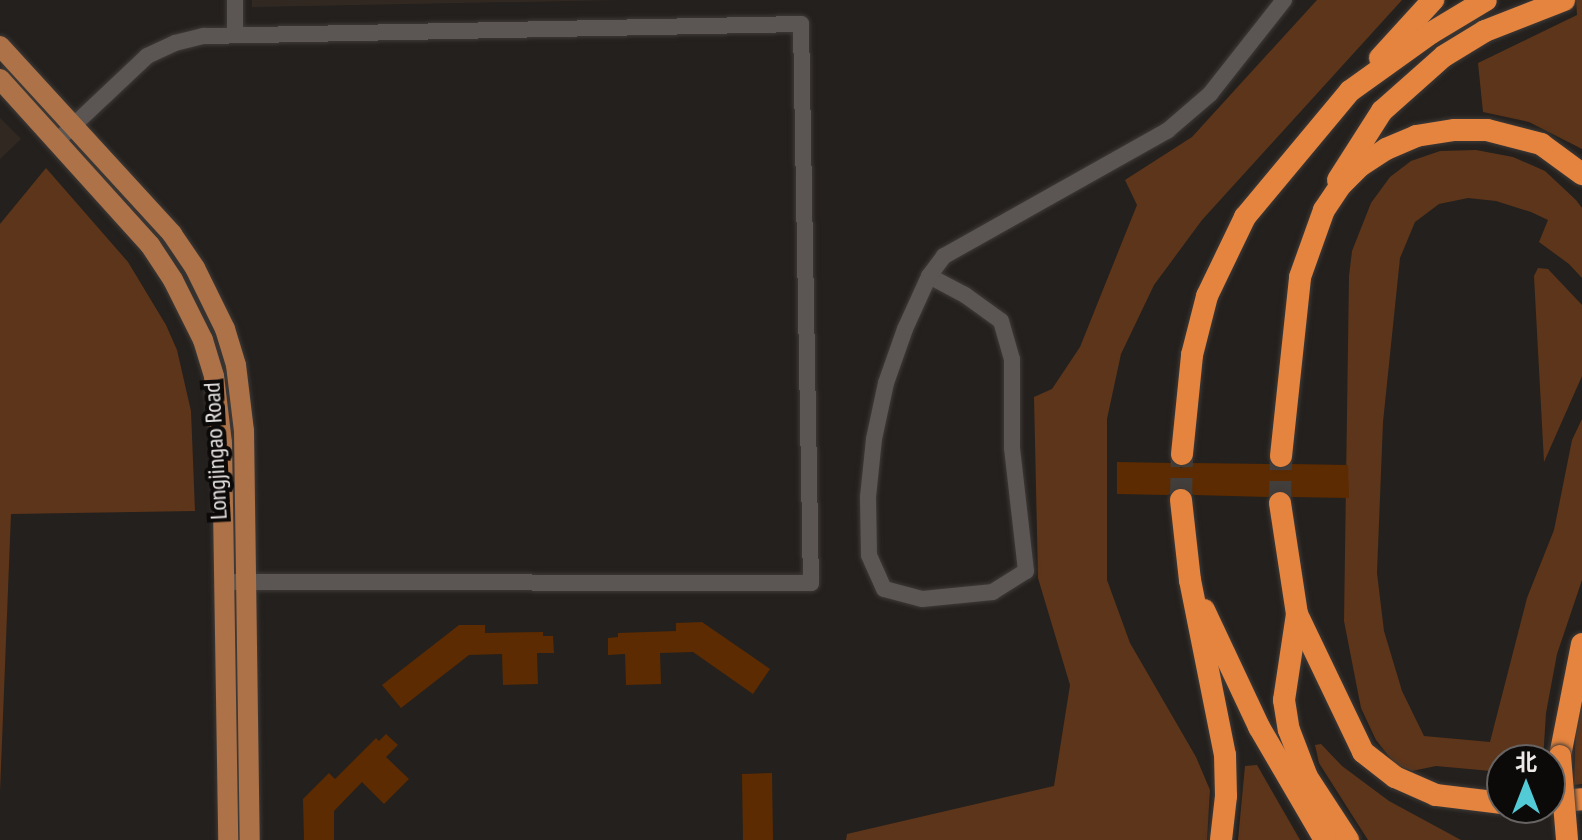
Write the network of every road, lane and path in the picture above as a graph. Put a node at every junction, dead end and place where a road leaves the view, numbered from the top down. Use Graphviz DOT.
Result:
graph roads {
  1 [pos="235,0"];
  2 [pos="1284,0"];
  3 [pos="1433,0"];
  4 [pos="1486,0"];
  5 [pos="1564,0"];
  6 [pos="235,35"];
  7 [pos="0,46"];
  8 [pos="0,79"];
  9 [pos="1350,91"];
  10 [pos="75,124"];
  11 [pos="58,140"];
  12 [pos="1582,174"];
  13 [pos="1324,210"];
  14 [pos="929,276"];
  15 [pos="1182,454"];
  16 [pos="1281,456"];
  17 [pos="1181,500"];
  18 [pos="1280,503"];
  19 [pos="1190,580"];
  20 [pos="224,582"];
  21 [pos="246,582"];
  22 [pos="1297,614"];
  23 [pos="1582,644"];
  24 [pos="1486,801"];
  25 [pos="1331,833"];
  26 [pos="228,840"];
  27 [pos="250,840"];
  28 [pos="1221,840"];
  29 [pos="1567,840"];
  1 -- 6 [label="street"];
  2 -- 14 [label="street"];
  3 -- 9 [label="highway"];
  4 -- 9 [label="highway"];
  5 -- 13 [label="highway"];
  6 -- 10 [label="street"];
  6 -- 21 [label="street"];
  7 -- 10 [label="main road, Longjingao Road"];
  8 -- 11 [label="main road, Longjingao Road"];
  9 -- 15 [label="highway"];
  10 -- 11 [label="street"];
  10 -- 21 [label="main road, Longjingao Road"];
  11 -- 20 [label="main road, Longjingao Road"];
  12 -- 13 [label="highway"];
  13 -- 16 [label="highway"];
  14 -- 14 [label="street"];
  17 -- 19 [label="highway"];
  18 -- 22 [label="highway"];
  19 -- 25 [label="highway"];
  19 -- 28 [label="highway"];
  20 -- 21 [label="street"];
  20 -- 26 [label="main road, Longjingao Road"];
  21 -- 27 [label="main road, Longjingao Road"];
  22 -- 24 [label="highway"];
  22 -- 25 [label="highway"];
  23 -- 29 [label="highway, bridge"];
}
